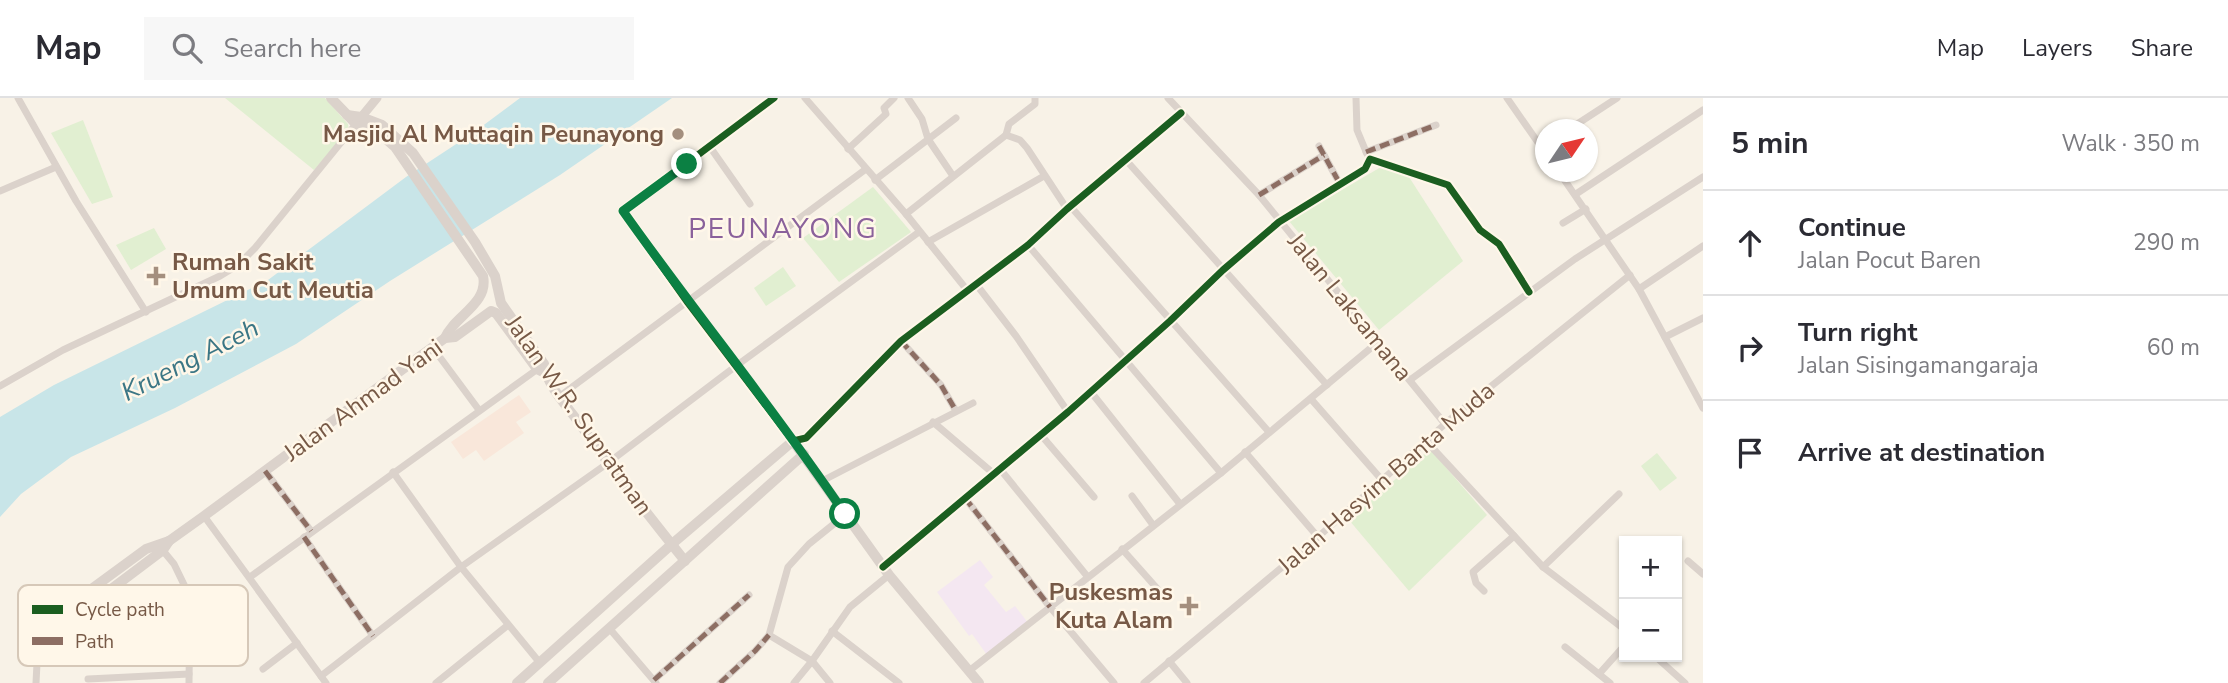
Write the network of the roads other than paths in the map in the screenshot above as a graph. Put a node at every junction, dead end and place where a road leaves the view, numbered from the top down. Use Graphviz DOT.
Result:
graph roads {
  1 [pos="18,98"];
  2 [pos="331,98"];
  3 [pos="377,98"];
  4 [pos="774,98"];
  5 [pos="805,98"];
  6 [pos="894,98"];
  7 [pos="908,98"];
  8 [pos="1035,98"];
  9 [pos="1168,98"];
  10 [pos="1356,98"];
  11 [pos="1617,98"];
  12 [pos="1510,99"];
  13 [pos="1703,110"];
  14 [pos="1181,113"];
  15 [pos="956,118"];
  16 [pos="1584,119"];
  17 [pos="359,120"];
  18 [pos="1436,125"];
  19 [pos="1006,135"];
  20 [pos="1535,135"];
  21 [pos="928,139"];
  22 [pos="1319,146"];
  23 [pos="710,147"];
  24 [pos="848,149"];
  25 [pos="1324,155"];
  26 [pos="1368,156"];
  27 [pos="409,157"];
  28 [pos="1125,159"];
  29 [pos="56,167"];
  30 [pos="866,169"];
  31 [pos="953,176"];
  32 [pos="1044,176"];
  33 [pos="1703,177"];
  34 [pos="875,180"];
  35 [pos="1567,182"];
  36 [pos="1340,184"];
  37 [pos="0,191"];
  38 [pos="1576,194"];
  39 [pos="1259,195"];
  40 [pos="750,204"];
  41 [pos="1069,208"];
  42 [pos="1586,209"];
  43 [pos="906,215"];
  44 [pos="1279,222"];
  45 [pos="1563,223"];
  46 [pos="919,232"];
  47 [pos="1607,239"];
  48 [pos="928,242"];
  49 [pos="470,245"];
  50 [pos="1028,245"];
  51 [pos="1703,246"];
  52 [pos="1223,270"];
  53 [pos="1630,275"];
  54 [pos="976,284"];
  55 [pos="1639,289"];
  56 [pos="967,290"];
  57 [pos="1529,292"];
  58 [pos="688,303"];
  59 [pos="146,312"];
  60 [pos="1703,318"];
  61 [pos="1170,321"];
  62 [pos="1665,337"];
  63 [pos="444,338"];
  64 [pos="901,341"];
  65 [pos="1378,342"];
  66 [pos="433,348"];
  67 [pos="1126,360"];
  68 [pos="736,366"];
  69 [pos="542,369"];
  70 [pos="1410,380"];
  71 [pos="1327,385"];
  72 [pos="0,386"];
  73 [pos="1091,392"];
  74 [pos="560,396"];
  75 [pos="1311,399"];
  76 [pos="973,403"];
  77 [pos="1703,408"];
  78 [pos="479,410"];
  79 [pos="956,411"];
  80 [pos="1068,412"];
  81 [pos="933,422"];
  82 [pos="1446,424"];
  83 [pos="1269,432"];
  84 [pos="1041,435"];
  85 [pos="806,438"];
  86 [pos="793,441"];
  87 [pos="1426,441"];
  88 [pos="1245,452"];
  89 [pos="804,454"];
  90 [pos="608,463"];
  91 [pos="265,471"];
  92 [pos="997,471"];
  93 [pos="393,472"];
  94 [pos="1221,473"];
  95 [pos="1382,480"];
  96 [pos="822,481"];
  97 [pos="1619,494"];
  98 [pos="1132,496"];
  99 [pos="1094,497"];
  100 [pos="965,498"];
  101 [pos="1181,504"];
  102 [pos="845,514"];
  103 [pos="204,516"];
  104 [pos="1153,525"];
  105 [pos="311,531"];
  106 [pos="1514,536"];
  107 [pos="304,537"];
  108 [pos="1318,537"];
  109 [pos="672,544"];
  110 [pos="160,547"];
  111 [pos="1122,549"];
  112 [pos="685,561"];
  113 [pos="1688,561"];
  114 [pos="461,567"];
  115 [pos="1543,567"];
  116 [pos="886,571"];
  117 [pos="1703,574"];
  118 [pos="1087,576"];
  119 [pos="250,578"];
  120 [pos="96,585"];
  121 [pos="113,585"];
  122 [pos="184,585"];
  123 [pos="1484,592"];
  124 [pos="1162,594"];
  125 [pos="749,595"];
  126 [pos="1050,607"];
  127 [pos="508,625"];
  128 [pos="1619,625"];
  129 [pos="609,628"];
  130 [pos="832,631"];
  131 [pos="769,635"];
  132 [pos="373,636"];
  133 [pos="297,643"];
  134 [pos="1565,647"];
  135 [pos="1619,652"];
  136 [pos="1169,661"];
  137 [pos="812,662"];
  138 [pos="1661,662"];
  139 [pos="540,663"];
  140 [pos="263,668"];
  141 [pos="969,671"];
  142 [pos="1600,674"];
  143 [pos="88,679"];
  144 [pos="189,679"];
  145 [pos="324,679"];
  146 [pos="138,680"];
  147 [pos="108,681"];
  148 [pos="655,681"];
  149 [pos="977,682"];
  150 [pos="1681,682"];
  151 [pos="436,683"];
  152 [pos="517,683"];
  153 [pos="548,683"];
  154 [pos="720,683"];
  155 [pos="794,683"];
  156 [pos="830,683"];
  157 [pos="899,683"];
  158 [pos="1114,683"];
  159 [pos="1144,683"];
  160 [pos="1187,683"];
  161 [pos="1611,683"];
  1 -- 29 [label="street"];
  2 -- 17 [label="main road, Jalan W.R. Supratman"];
  3 -- 17 [label="street"];
  4 -- 23 [label="street"];
  5 -- 24 [label="street"];
  6 -- 24 [label="street"];
  7 -- 21 [label="street"];
  8 -- 19 [label="street"];
  9 -- 14 [label="street, Jalan Laksamana"];
  10 -- 26 [label="street"];
  11 -- 16 [label="street"];
  12 -- 20 [label="street"];
  13 -- 38 [label="street"];
  14 -- 28 [label="street"];
  14 -- 39 [label="street, Jalan Laksamana"];
  15 -- 21 [label="street"];
  17 -- 27 [label="main road, Jalan W.R. Supratman"];
  17 -- 27 [label="main road, Jalan W.R. Supratman"];
  17 -- 59 [label="street"];
  18 -- 26 [label="street"];
  19 -- 31 [label="street"];
  19 -- 32 [label="street"];
  21 -- 31 [label="street"];
  21 -- 34 [label="street"];
  22 -- 25 [label="street"];
  23 -- 40 [label="street"];
  23 -- 58 [label="street"];
  24 -- 30 [label="street"];
  25 -- 36 [label="street"];
  25 -- 39 [label="street"];
  26 -- 36 [label="street"];
  26 -- 57 [label="street"];
  27 -- 49 [label="main road, Jalan W.R. Supratman"];
  28 -- 41 [label="street"];
  28 -- 52 [label="street"];
  29 -- 37 [label="street"];
  29 -- 59 [label="street"];
  30 -- 34 [label="street"];
  30 -- 58 [label="street"];
  31 -- 43 [label="street"];
  32 -- 41 [label="street"];
  32 -- 48 [label="street"];
  33 -- 47 [label="street"];
  34 -- 43 [label="street"];
  35 -- 38 [label="street"];
  36 -- 44 [label="street"];
  38 -- 42 [label="street"];
  39 -- 44 [label="street, Jalan Laksamana"];
  41 -- 50 [label="street"];
  41 -- 61 [label="street"];
  42 -- 45 [label="street"];
  42 -- 47 [label="street"];
  43 -- 46 [label="street"];
  44 -- 52 [label="street"];
  44 -- 65 [label="street, Jalan Laksamana"];
  46 -- 48 [label="street"];
  46 -- 68 [label="street"];
  47 -- 53 [label="street"];
  47 -- 57 [label="street"];
  48 -- 56 [label="street"];
  49 -- 63 [label="main road"];
  49 -- 69 [label="main road, Jalan W.R. Supratman"];
  50 -- 54 [label="street"];
  50 -- 67 [label="street"];
  51 -- 55 [label="street"];
  52 -- 61 [label="street"];
  52 -- 71 [label="street"];
  53 -- 55 [label="street"];
  53 -- 82 [label="street, Jalan Hasyim Banta Muda"];
  54 -- 56 [label="street"];
  54 -- 80 [label="street"];
  55 -- 62 [label="street"];
  56 -- 64 [label="street"];
  57 -- 70 [label="street"];
  58 -- 68 [label="street"];
  58 -- 74 [label="street"];
  59 -- 72 [label="street"];
  60 -- 62 [label="street"];
  61 -- 67 [label="street"];
  61 -- 83 [label="street"];
  62 -- 77 [label="street"];
  63 -- 66 [label="main road, Jalan Ahmad Yani"];
  63 -- 69 [label="main road, Jalan Ahmad Yani"];
  64 -- 79 [label="street"];
  64 -- 85 [label="street"];
  65 -- 70 [label="street, Jalan Laksamana"];
  65 -- 71 [label="street"];
  66 -- 78 [label="street"];
  66 -- 91 [label="main road, Jalan Ahmad Yani"];
  67 -- 73 [label="street"];
  67 -- 94 [label="street"];
  68 -- 86 [label="street"];
  68 -- 90 [label="street"];
  69 -- 74 [label="main road, Jalan W.R. Supratman"];
  69 -- 78 [label="street"];
  70 -- 82 [label="street, Jalan Laksamana"];
  71 -- 75 [label="street"];
  73 -- 80 [label="street"];
  73 -- 101 [label="street"];
  74 -- 90 [label="main road, Jalan W.R. Supratman"];
  75 -- 83 [label="street"];
  75 -- 95 [label="street"];
  76 -- 79 [label="street"];
  78 -- 93 [label="street"];
  79 -- 81 [label="street"];
  80 -- 84 [label="street"];
  81 -- 92 [label="street"];
  81 -- 96 [label="street"];
  82 -- 87 [label="street, Jalan Hasyim Banta Muda"];
  83 -- 88 [label="street"];
  84 -- 92 [label="street"];
  84 -- 99 [label="street"];
  85 -- 86 [label="street"];
  85 -- 89 [label="street"];
  86 -- 89 [label="main road"];
  86 -- 109 [label="main road"];
  87 -- 95 [label="street, Jalan Hasyim Banta Muda"];
  87 -- 106 [label="street"];
  88 -- 94 [label="street"];
  88 -- 108 [label="street"];
  89 -- 96 [label="main road"];
  89 -- 112 [label="main road"];
  90 -- 109 [label="main road, Jalan W.R. Supratman"];
  90 -- 114 [label="street"];
  91 -- 103 [label="main road, Jalan Ahmad Yani"];
  91 -- 105 [label="street"];
  92 -- 100 [label="street"];
  92 -- 118 [label="street"];
  93 -- 105 [label="street"];
  93 -- 114 [label="street"];
  94 -- 101 [label="street"];
  95 -- 108 [label="street, Jalan Hasyim Banta Muda"];
  96 -- 102 [label="main road"];
  97 -- 115 [label="street"];
  98 -- 104 [label="street"];
  100 -- 116 [label="street"];
  100 -- 126 [label="street"];
  101 -- 104 [label="street"];
  102 -- 116 [label="main road"];
  102 -- 131 [label="street"];
  103 -- 110 [label="main road, Jalan Ahmad Yani"];
  103 -- 119 [label="street"];
  104 -- 111 [label="street"];
  105 -- 107 [label="street"];
  106 -- 115 [label="street"];
  106 -- 123 [label="street"];
  107 -- 119 [label="street"];
  107 -- 132 [label="street"];
  108 -- 136 [label="street, Jalan Hasyim Banta Muda"];
  109 -- 112 [label="main road, Jalan W.R. Supratman"];
  109 -- 139 [label="main road"];
  110 -- 120 [label="main road"];
  110 -- 121 [label="main road, Jalan Ahmad Yani"];
  110 -- 122 [label="street"];
  111 -- 118 [label="street"];
  111 -- 124 [label="street"];
  112 -- 129 [label="main road"];
  113 -- 117 [label="street"];
  114 -- 127 [label="street"];
  114 -- 132 [label="street"];
  115 -- 128 [label="street"];
  116 -- 130 [label="street"];
  116 -- 141 [label="main road"];
  118 -- 126 [label="street"];
  119 -- 133 [label="street"];
  125 -- 148 [label="street"];
  126 -- 141 [label="street"];
  126 -- 158 [label="street"];
  127 -- 139 [label="street"];
  127 -- 151 [label="street"];
  129 -- 148 [label="street"];
  129 -- 153 [label="main road"];
  130 -- 137 [label="street"];
  130 -- 157 [label="street"];
  131 -- 137 [label="street"];
  131 -- 154 [label="street"];
  132 -- 145 [label="street"];
  133 -- 140 [label="street"];
  133 -- 145 [label="street"];
  134 -- 142 [label="street"];
  135 -- 142 [label="street"];
  136 -- 159 [label="street, Jalan Hasyim Banta Muda"];
  136 -- 160 [label="street"];
  137 -- 155 [label="street"];
  137 -- 156 [label="street"];
  138 -- 150 [label="street"];
  139 -- 152 [label="main road"];
  141 -- 149 [label="main road"];
  142 -- 161 [label="street"];
  143 -- 147 [label="street"];
  144 -- 146 [label="street"];
  146 -- 147 [label="street"];
}
